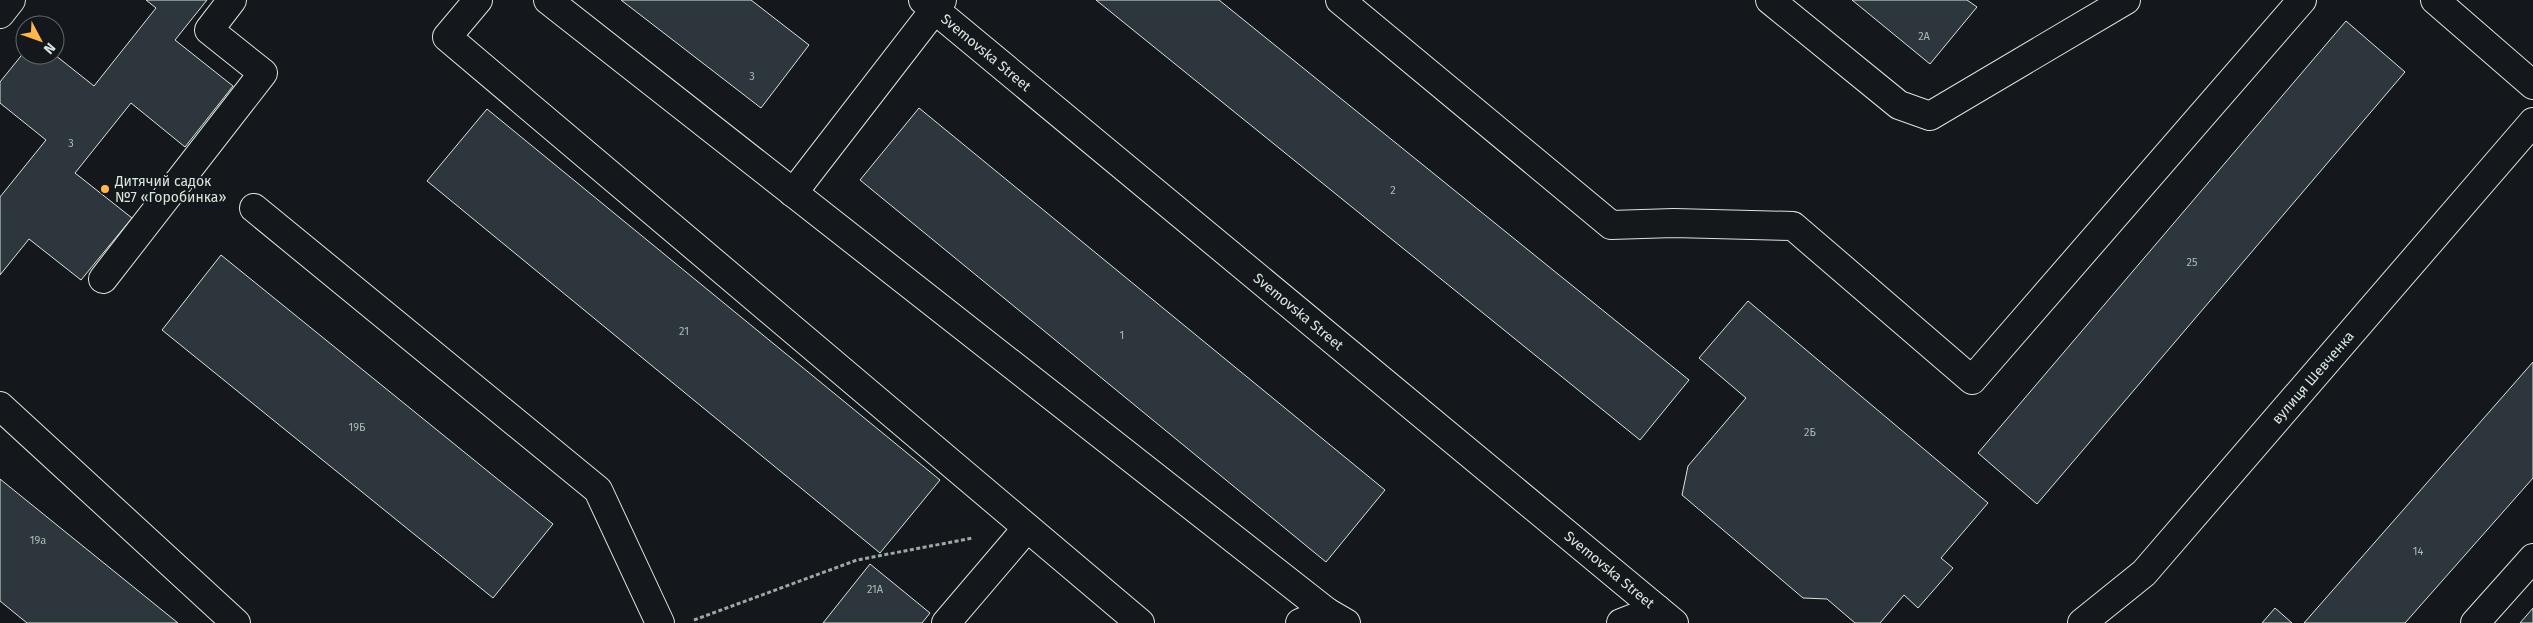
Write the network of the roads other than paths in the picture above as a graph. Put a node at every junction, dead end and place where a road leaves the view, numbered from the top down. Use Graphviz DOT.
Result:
graph roads {
  1 [pos="11,0"];
  2 [pos="232,0"];
  3 [pos="478,0"];
  4 [pos="548,0"];
  5 [pos="1340,0"];
  6 [pos="1770,0"];
  7 [pos="2126,0"];
  8 [pos="2302,0"];
  9 [pos="2435,0"];
  10 [pos="933,3"];
  11 [pos="0,14"];
  12 [pos="2533,85"];
  13 [pos="2533,122"];
  14 [pos="793,193"];
  15 [pos="254,208"];
  16 [pos="102,279"];
  17 [pos="0,406"];
  18 [pos="1027,528"];
  19 [pos="2533,558"];
  20 [pos="1665,616"];
  21 [pos="1336,617"];
  22 [pos="2090,621"];
  23 [pos="236,623"];
  24 [pos="660,623"];
  25 [pos="946,623"];
  26 [pos="1140,623"];
  27 [pos="1300,623"];
  28 [pos="1621,623"];
  29 [pos="2475,623"];
  1 -- 11 [label="street"];
  2 -- 16 [label="street"];
  3 -- 18 [label="street"];
  4 -- 14 [label="street"];
  5 -- 8 [label="street"];
  6 -- 7 [label="street"];
  9 -- 12 [label="street"];
  10 -- 14 [label="street"];
  10 -- 20 [label="street, Svemovska Street"];
  13 -- 22 [label="street, вулиця Шевченка"];
  14 -- 21 [label="street"];
  15 -- 24 [label="street"];
  17 -- 23 [label="street"];
  18 -- 25 [label="street"];
  18 -- 26 [label="street"];
  19 -- 29 [label="street"];
  20 -- 28 [label="street"];
  21 -- 27 [label="street"];
}
